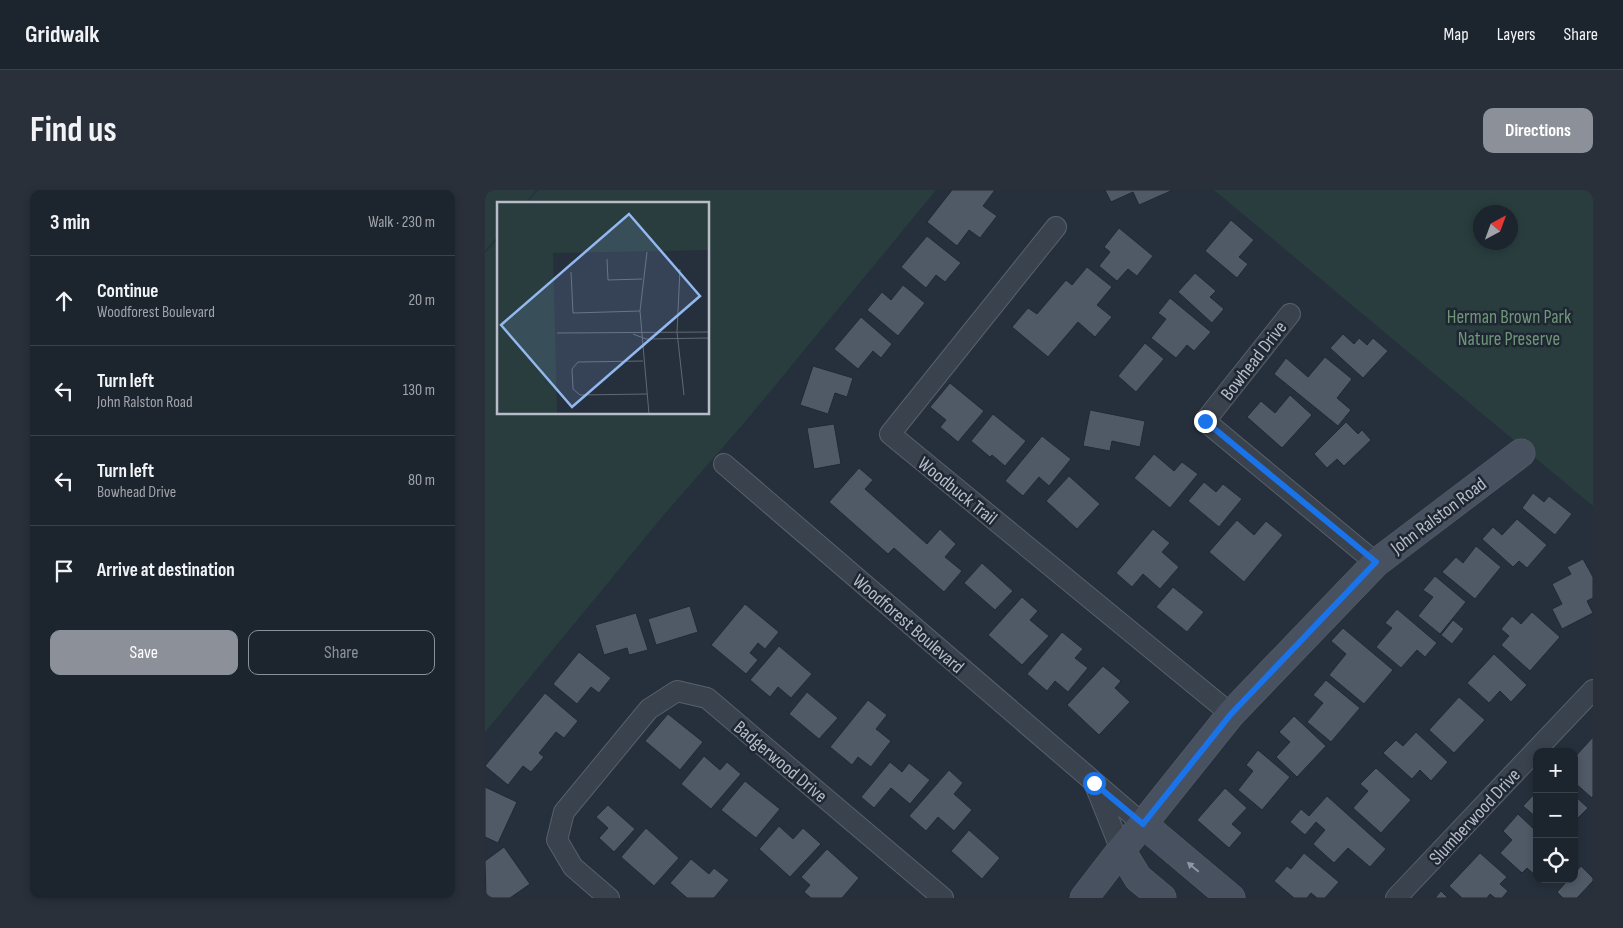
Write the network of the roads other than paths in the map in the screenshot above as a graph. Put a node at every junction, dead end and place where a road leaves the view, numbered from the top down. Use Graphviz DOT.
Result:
graph roads {
  1 [pos="1055,227"];
  2 [pos="1290,314"];
  3 [pos="1521,453"];
  4 [pos="725,464"];
  5 [pos="1376,562"];
  6 [pos="1593,690"];
  7 [pos="1231,714"];
  8 [pos="1094,783"];
  9 [pos="1143,824"];
  10 [pos="1121,850"];
  11 [pos="609,898"];
  12 [pos="943,898"];
  13 [pos="1084,898"];
  14 [pos="1162,898"];
  15 [pos="1231,898"];
  16 [pos="1396,898"];
  1 -- 7 [label="street, Woodbuck Trail"];
  2 -- 5 [label="street, Bowhead Drive"];
  3 -- 5 [label="street, John Ralston Road"];
  4 -- 8 [label="street, Woodforest Boulevard"];
  5 -- 7 [label="street, John Ralston Road"];
  6 -- 16 [label="street, Slumberwood Drive"];
  7 -- 9 [label="street, John Ralston Road"];
  8 -- 9 [label="street, Woodforest Boulevard"];
  8 -- 10 [label="street, Woodforest Boulevard"];
  9 -- 10 [label="street, John Ralston Road"];
  15 -- 9 [label="street, Woodforest Boulevard, one-way"];
  10 -- 13 [label="street, John Ralston Road"];
  10 -- 14 [label="street, Woodforest Boulevard"];
  11 -- 12 [label="street, Badgerwood Drive"];
}
